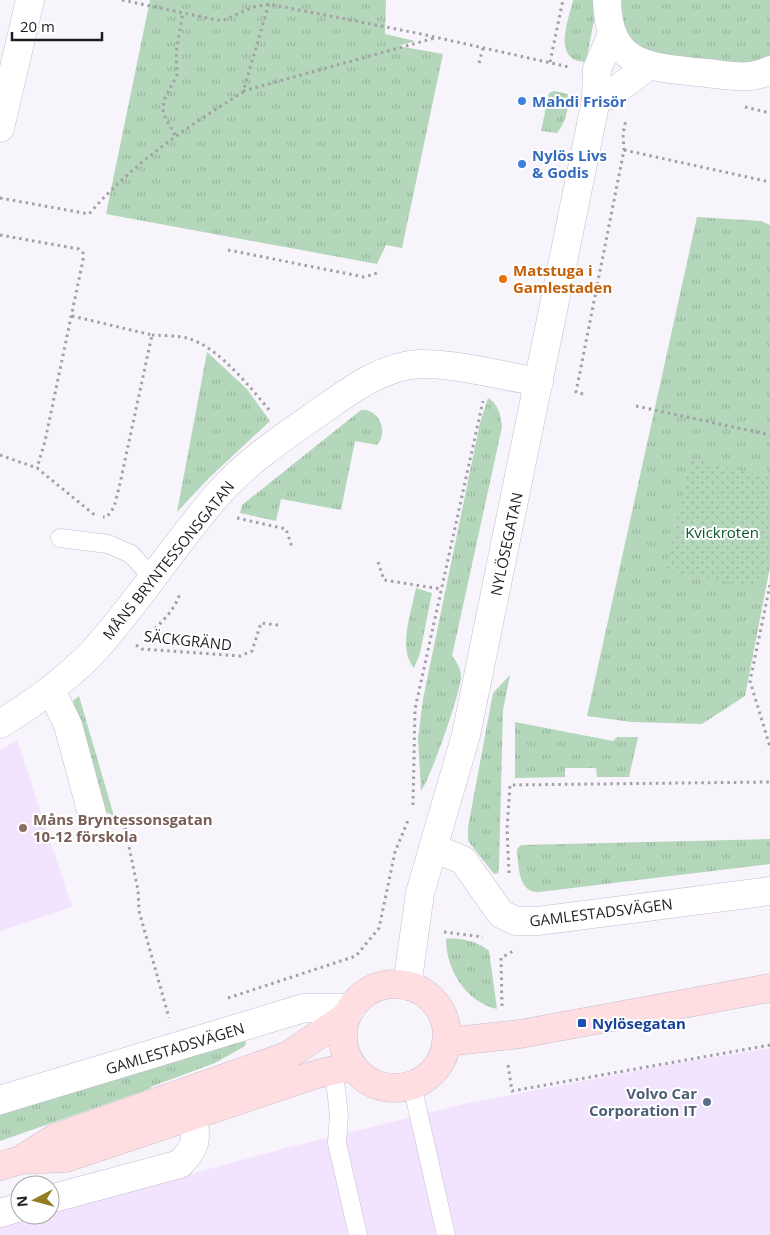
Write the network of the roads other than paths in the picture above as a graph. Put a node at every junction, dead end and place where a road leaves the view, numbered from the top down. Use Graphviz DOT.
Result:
graph roads {
  1 [pos="30,0"];
  2 [pos="608,0"];
  3 [pos="612,34"];
  4 [pos="648,66"];
  5 [pos="768,73"];
  6 [pos="596,88"];
  7 [pos="0,128"];
  8 [pos="539,382"];
  9 [pos="60,538"];
  10 [pos="152,577"];
  11 [pos="51,690"];
  12 [pos="0,724"];
  13 [pos="95,825"];
  14 [pos="433,848"];
  15 [pos="770,891"];
  16 [pos="407,986"];
  17 [pos="770,988"];
  18 [pos="349,1012"];
  19 [pos="446,1042"];
  20 [pos="344,1068"];
  21 [pos="412,1085"];
  22 [pos="0,1100"];
  23 [pos="193,1115"];
  24 [pos="10,1163"];
  25 [pos="60,1196"];
  26 [pos="358,1235"];
  27 [pos="446,1235"];
  1 -- 7 [label="street"];
  2 -- 3 [label="street"];
  3 -- 4 [label="street"];
  3 -- 6 [label="street, NYLÖSEGATAN"];
  4 -- 5 [label="street"];
  4 -- 6 [label="street"];
  6 -- 8 [label="street, NYLÖSEGATAN"];
  8 -- 10 [label="street, MÅNS BRYNTESSONSGATAN"];
  8 -- 14 [label="street, NYLÖSEGATAN"];
  9 -- 10 [label="lane"];
  10 -- 11 [label="street, MÅNS BRYNTESSONSGATAN"];
  11 -- 12 [label="street, MÅNS BRYNTESSONSGATAN"];
  11 -- 13 [label="street"];
  14 -- 15 [label="street, GAMLESTADSVÄGEN"];
  14 -- 16 [label="street, NYLÖSEGATAN"];
  16 -- 18 [label="street"];
  16 -- 19 [label="street"];
  17 -- 19 [label="street"];
  18 -- 20 [label="street"];
  18 -- 22 [label="street, GAMLESTADSVÄGEN"];
  18 -- 24 [label="street"];
  19 -- 21 [label="street"];
  20 -- 21 [label="street"];
  20 -- 23 [label="street"];
  20 -- 26 [label="lane"];
  21 -- 27 [label="lane"];
  23 -- 24 [label="street"];
  23 -- 25 [label="street"];
}
